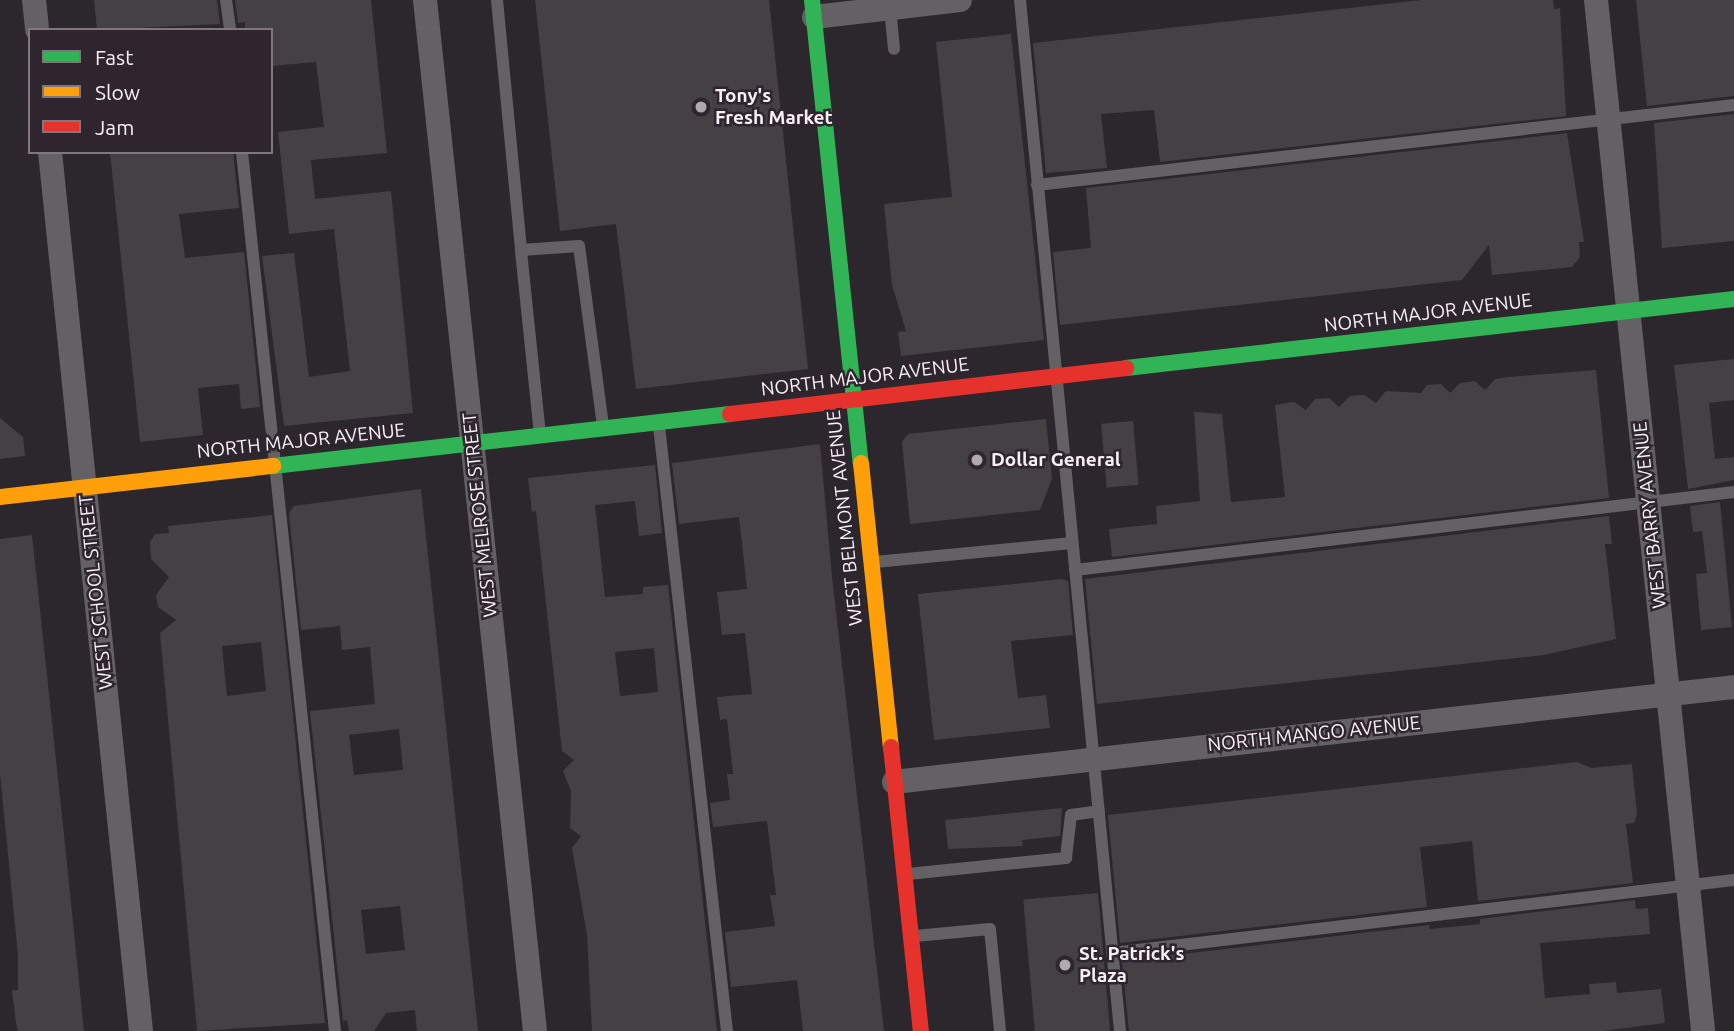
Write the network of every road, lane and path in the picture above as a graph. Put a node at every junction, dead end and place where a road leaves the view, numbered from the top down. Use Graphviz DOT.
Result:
graph roads {
  1 [pos="34,0"];
  2 [pos="226,0"];
  3 [pos="425,0"];
  4 [pos="497,0"];
  5 [pos="960,0"];
  6 [pos="1020,0"];
  7 [pos="1595,0"];
  8 [pos="813,8"];
  9 [pos="890,8"];
  10 [pos="37,28"];
  11 [pos="230,28"];
  12 [pos="894,48"];
  13 [pos="1734,105"];
  14 [pos="1608,119"];
  15 [pos="50,154"];
  16 [pos="242,154"];
  17 [pos="1038,185"];
  18 [pos="521,250"];
  19 [pos="1734,299"];
  20 [pos="1628,311"];
  21 [pos="1056,376"];
  22 [pos="854,400"];
  23 [pos="658,422"];
  24 [pos="603,428"];
  25 [pos="540,435"];
  26 [pos="472,443"];
  27 [pos="275,466"];
  28 [pos="85,487"];
  29 [pos="1734,492"];
  30 [pos="0,497"];
  31 [pos="1649,501"];
  32 [pos="1072,543"];
  33 [pos="871,562"];
  34 [pos="1075,569"];
  35 [pos="1734,687"];
  36 [pos="1669,694"];
  37 [pos="1094,759"];
  38 [pos="894,782"];
  39 [pos="1099,811"];
  40 [pos="904,874"];
  41 [pos="1734,880"];
  42 [pos="1689,886"];
  43 [pos="911,936"];
  44 [pos="1112,953"];
  45 [pos="141,1031"];
  46 [pos="335,1031"];
  47 [pos="535,1031"];
  48 [pos="727,1031"];
  49 [pos="921,1031"];
  50 [pos="1000,1031"];
  51 [pos="1120,1031"];
  52 [pos="1703,1031"];
  1 -- 10 [label="street"];
  2 -- 11 [label="lane"];
  3 -- 26 [label="street, WEST MELROSE STREET"];
  4 -- 18 [label="lane"];
  5 -- 9 [label="street"];
  6 -- 17 [label="lane"];
  7 -- 14 [label="street, WEST BARRY AVENUE"];
  8 -- 9 [label="street"];
  8 -- 22 [label="street, WEST BELMONT AVENUE"];
  9 -- 12 [label="lane"];
  13 -- 14 [label="lane"];
  14 -- 17 [label="lane"];
  14 -- 20 [label="street, WEST BARRY AVENUE"];
  15 -- 28 [label="street, WEST SCHOOL STREET"];
  16 -- 27 [label="lane"];
  17 -- 21 [label="lane"];
  18 -- 24 [label="lane"];
  18 -- 25 [label="lane"];
  19 -- 20 [label="street, NORTH MAJOR AVENUE"];
  20 -- 21 [label="street, NORTH MAJOR AVENUE"];
  20 -- 31 [label="street, WEST BARRY AVENUE"];
  21 -- 22 [label="street, NORTH MAJOR AVENUE"];
  21 -- 32 [label="lane"];
  22 -- 23 [label="street, NORTH MAJOR AVENUE"];
  22 -- 33 [label="street, WEST BELMONT AVENUE"];
  23 -- 24 [label="street, NORTH MAJOR AVENUE"];
  23 -- 48 [label="lane"];
  24 -- 25 [label="street, NORTH MAJOR AVENUE"];
  25 -- 26 [label="street, NORTH MAJOR AVENUE"];
  26 -- 27 [label="street, NORTH MAJOR AVENUE"];
  26 -- 47 [label="street, WEST MELROSE STREET"];
  27 -- 28 [label="street, NORTH MAJOR AVENUE"];
  27 -- 46 [label="lane"];
  28 -- 30 [label="street, NORTH MAJOR AVENUE"];
  28 -- 45 [label="street, WEST SCHOOL STREET"];
  29 -- 31 [label="lane"];
  31 -- 34 [label="lane"];
  31 -- 36 [label="street, WEST BARRY AVENUE"];
  32 -- 33 [label="lane"];
  32 -- 34 [label="lane"];
  33 -- 38 [label="street, WEST BELMONT AVENUE"];
  34 -- 37 [label="lane"];
  35 -- 36 [label="street, NORTH MANGO AVENUE"];
  36 -- 37 [label="street, NORTH MANGO AVENUE"];
  36 -- 42 [label="street, WEST BARRY AVENUE"];
  37 -- 38 [label="street, NORTH MANGO AVENUE"];
  37 -- 39 [label="lane"];
  38 -- 40 [label="street, WEST BELMONT AVENUE"];
  39 -- 40 [label="lane"];
  39 -- 44 [label="lane"];
  40 -- 43 [label="street, WEST BELMONT AVENUE"];
  41 -- 42 [label="lane"];
  42 -- 44 [label="lane"];
  42 -- 52 [label="street, WEST BARRY AVENUE"];
  43 -- 49 [label="street, WEST BELMONT AVENUE"];
  43 -- 50 [label="lane"];
  44 -- 51 [label="lane"];
}
